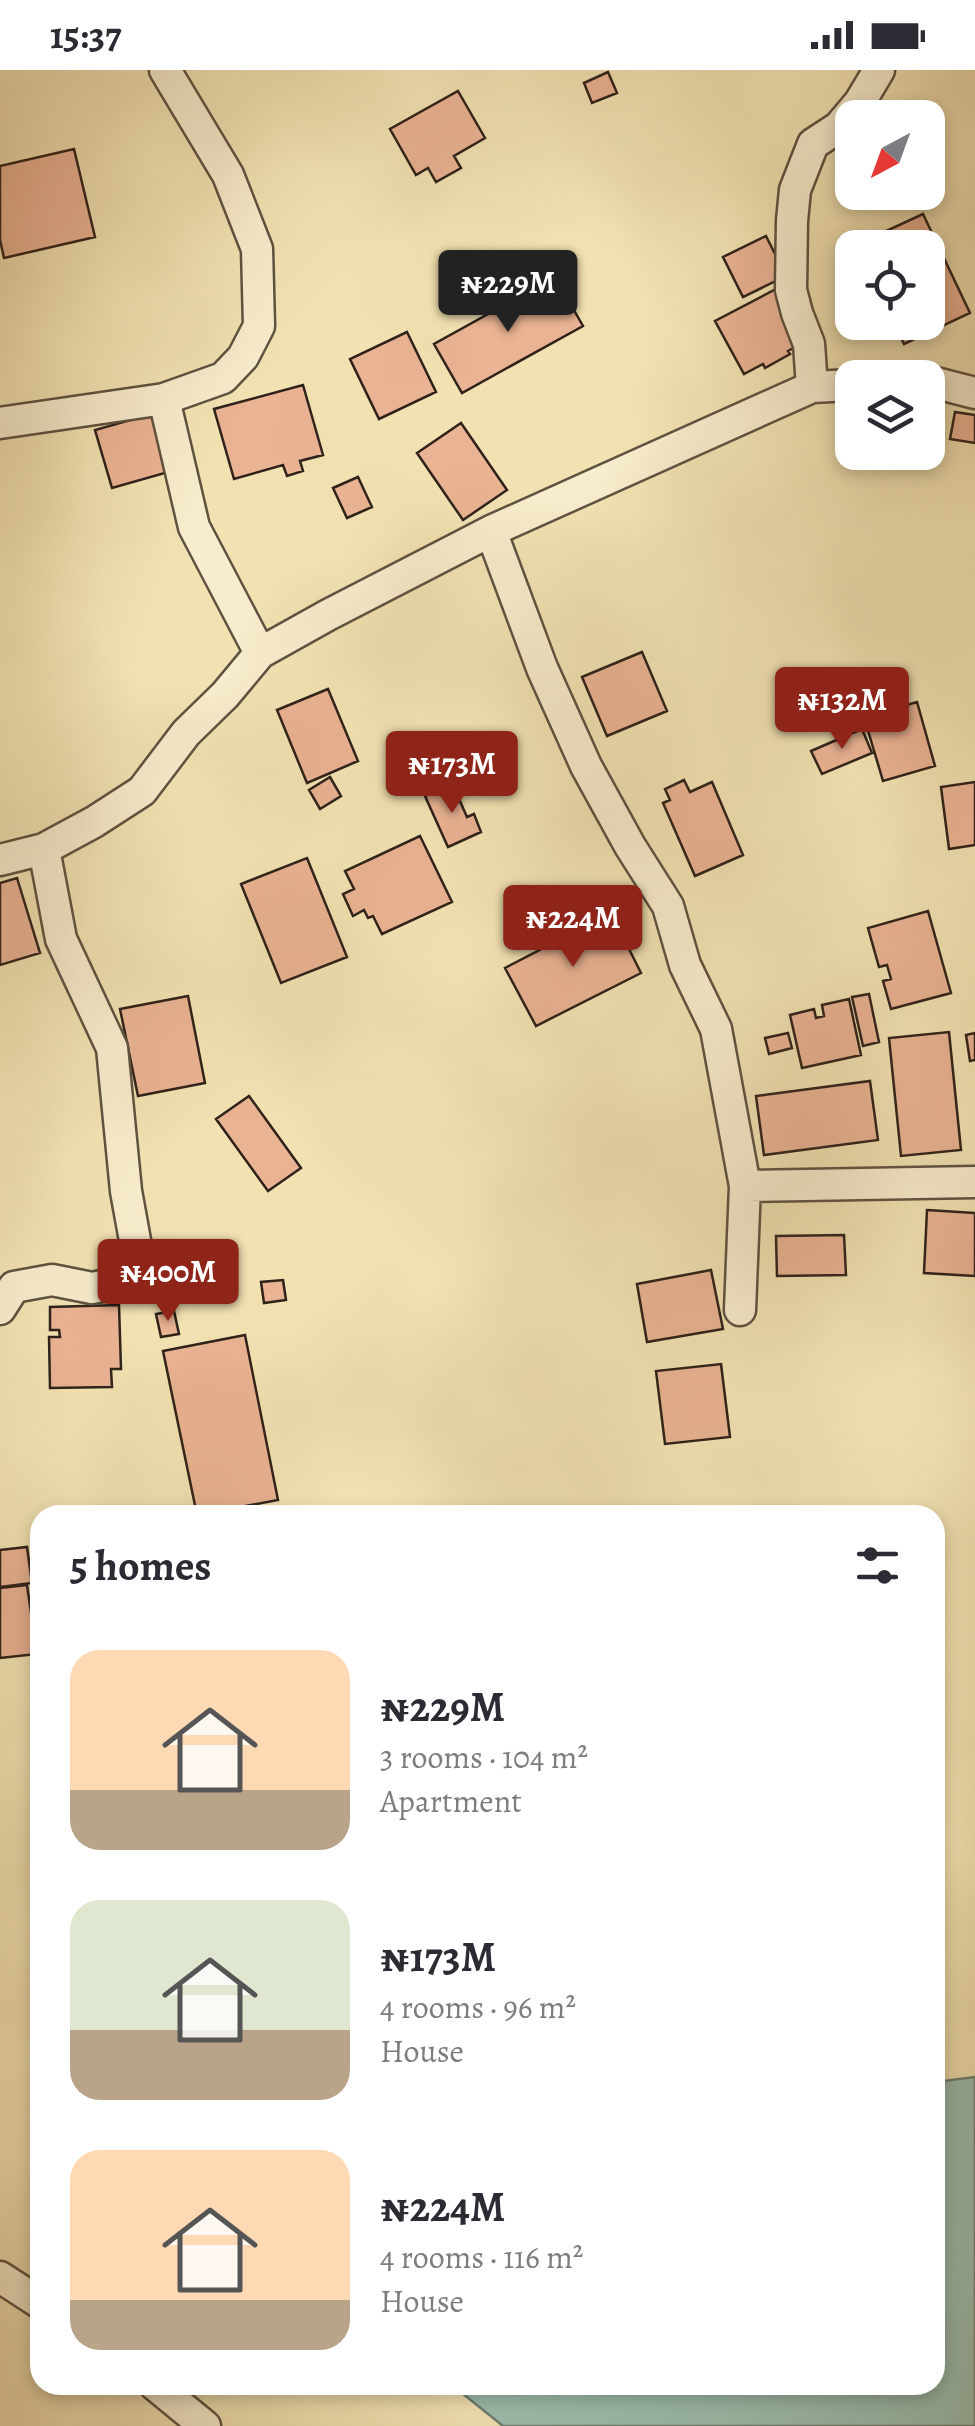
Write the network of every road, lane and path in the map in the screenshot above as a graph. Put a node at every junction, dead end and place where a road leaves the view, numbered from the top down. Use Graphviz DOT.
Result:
graph roads {
  1 [pos="166,70"];
  2 [pos="879,70"];
  3 [pos="835,386"];
  4 [pos="945,386"];
  5 [pos="812,387"];
  6 [pos="975,394"];
  7 [pos="164,399"];
  8 [pos="0,424"];
  9 [pos="492,531"];
  10 [pos="260,653"];
  11 [pos="44,849"];
  12 [pos="0,860"];
  13 [pos="975,1182"];
  14 [pos="745,1186"];
  15 [pos="0,1310"];
  16 [pos="740,1310"];
  17 [pos="0,2277"];
  18 [pos="30,2296"];
  19 [pos="165,2395"];
  20 [pos="194,2424"];
  1 -- 7 [label="street"];
  2 -- 5 [label="street"];
  3 -- 5 [label="street"];
  4 -- 6 [label="street"];
  5 -- 9 [label="street"];
  7 -- 8 [label="street"];
  7 -- 10 [label="street"];
  9 -- 10 [label="street"];
  9 -- 14 [label="street"];
  10 -- 11 [label="street"];
  11 -- 12 [label="street"];
  11 -- 15 [label="street"];
  13 -- 14 [label="street"];
  14 -- 16 [label="street"];
  17 -- 18 [label="street"];
  19 -- 20 [label="street"];
}
